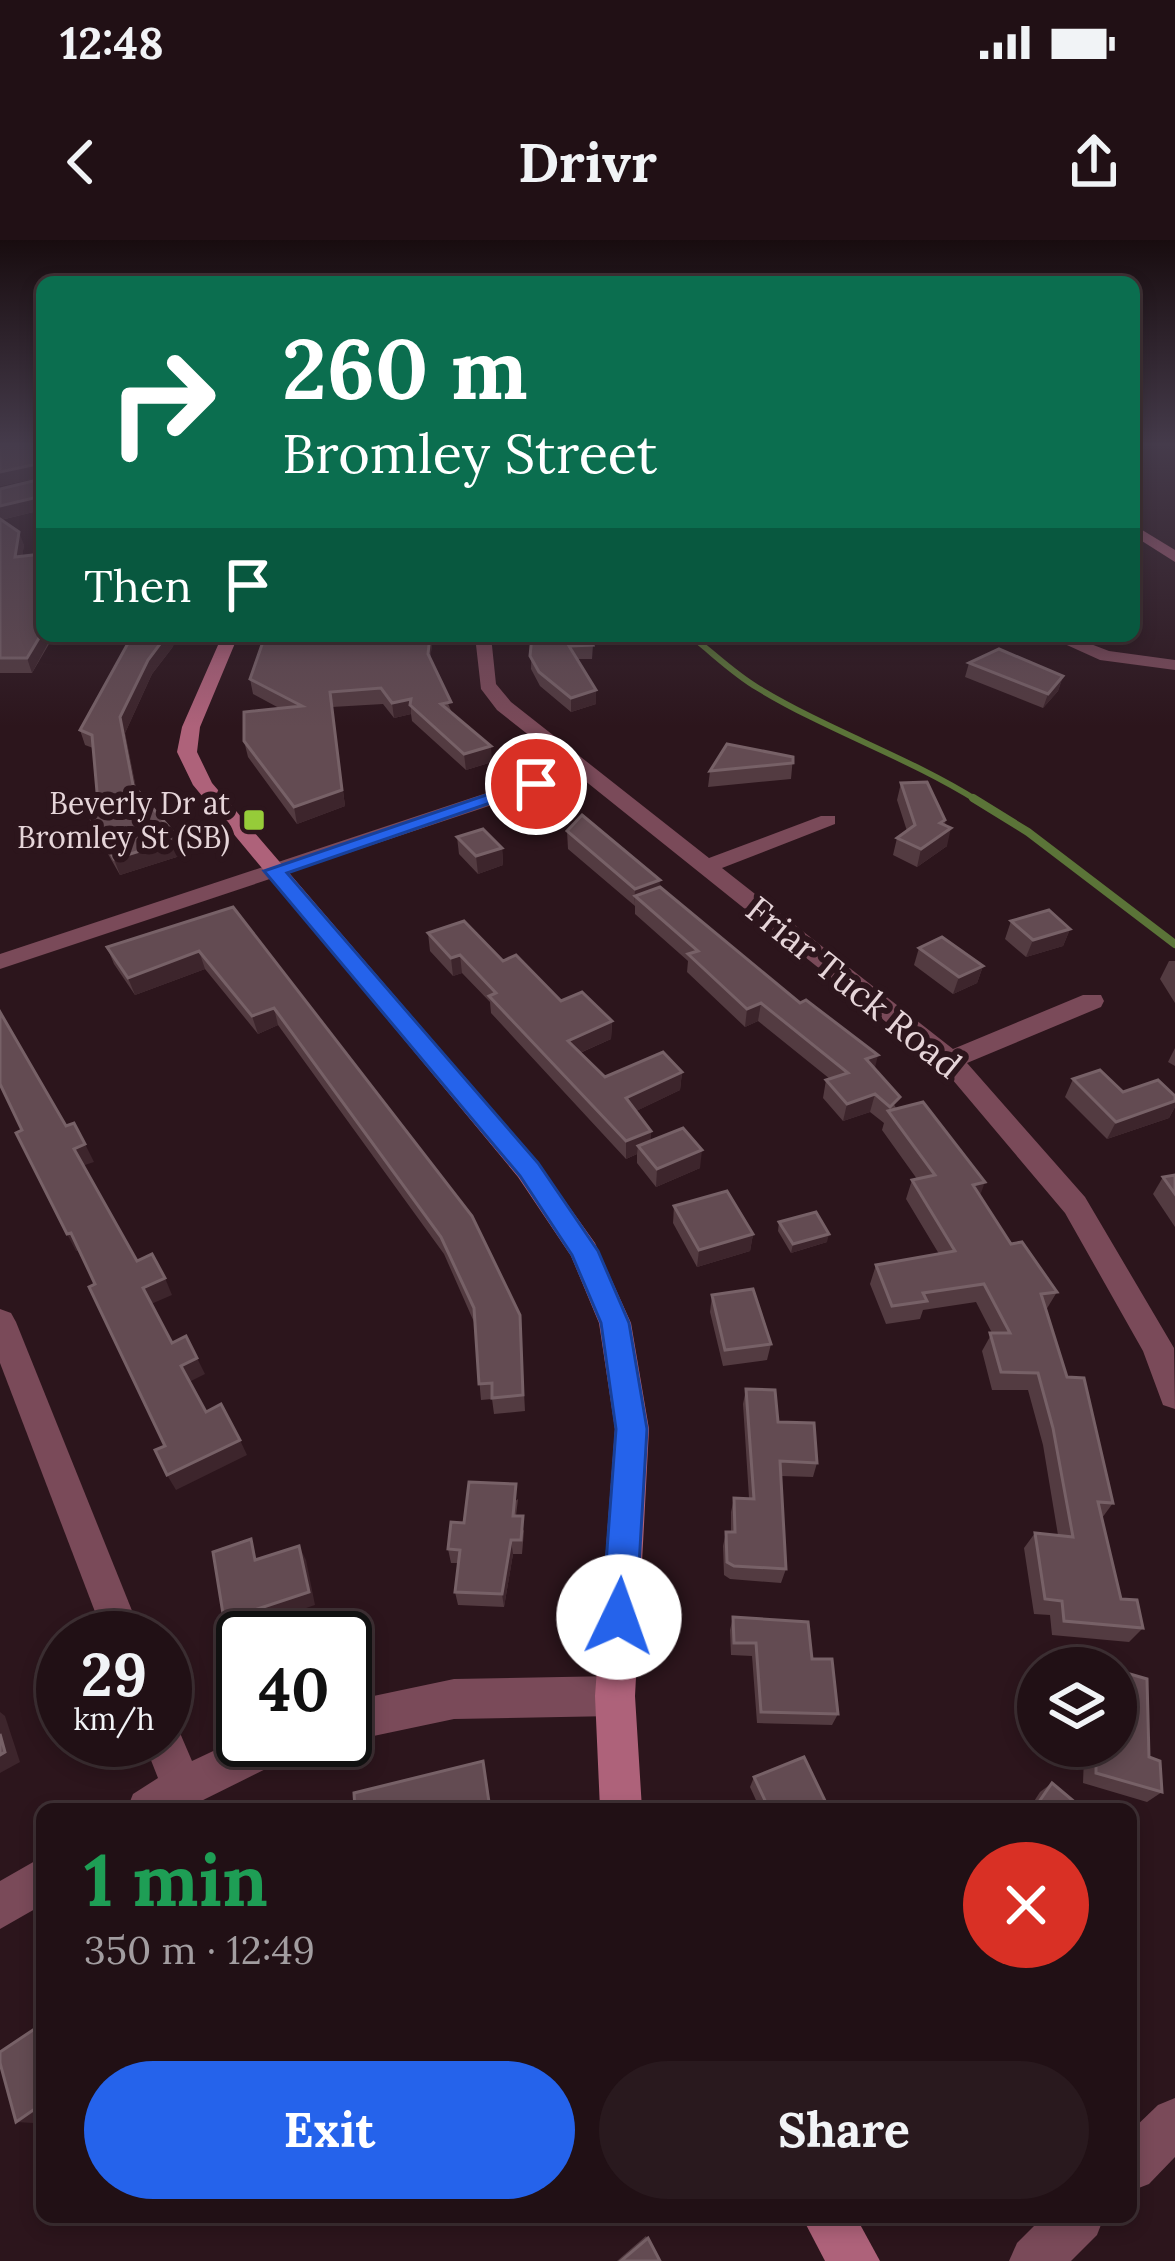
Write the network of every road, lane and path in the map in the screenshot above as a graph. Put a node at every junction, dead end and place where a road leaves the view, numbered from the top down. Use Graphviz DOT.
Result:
graph roads {
  1 [pos="227,642"];
  2 [pos="483,642"];
  3 [pos="1070,642"];
  4 [pos="1175,665"];
  5 [pos="580,769"];
  6 [pos="828,820"];
  7 [pos="706,867"];
  8 [pos="274,871"];
  9 [pos="0,962"];
  10 [pos="1092,1001"];
  11 [pos="950,1060"];
  12 [pos="0,1322"];
  13 [pos="1166,1347"];
  14 [pos="1175,1395"];
  15 [pos="113,1611"];
  16 [pos="615,1696"];
  17 [pos="372,1716"];
  18 [pos="164,1767"];
  19 [pos="228,1767"];
  20 [pos="165,1798"];
  21 [pos="620,1803"];
  22 [pos="36,1884"];
  23 [pos="0,1907"];
  24 [pos="1175,2122"];
  25 [pos="1137,2160"];
  26 [pos="831,2223"];
  27 [pos="1073,2223"];
  28 [pos="854,2261"];
  29 [pos="1035,2261"];
  1 -- 8 [label="street"];
  2 -- 5 [label="street, Friar Tuck Road"];
  3 -- 4 [label="street"];
  5 -- 7 [label="street, Friar Tuck Road"];
  5 -- 8 [label="street"];
  6 -- 7 [label="street"];
  7 -- 11 [label="street, Friar Tuck Road"];
  8 -- 9 [label="street"];
  8 -- 16 [label="street"];
  10 -- 11 [label="street"];
  11 -- 13 [label="street, Friar Tuck Road"];
  12 -- 15 [label="street"];
  13 -- 14 [label="street, Friar Tuck Road"];
  16 -- 17 [label="street"];
  16 -- 21 [label="street"];
  18 -- 20 [label="street"];
  19 -- 20 [label="street"];
  22 -- 23 [label="street"];
  24 -- 25 [label="street"];
  26 -- 28 [label="street"];
  27 -- 29 [label="street"];
}
